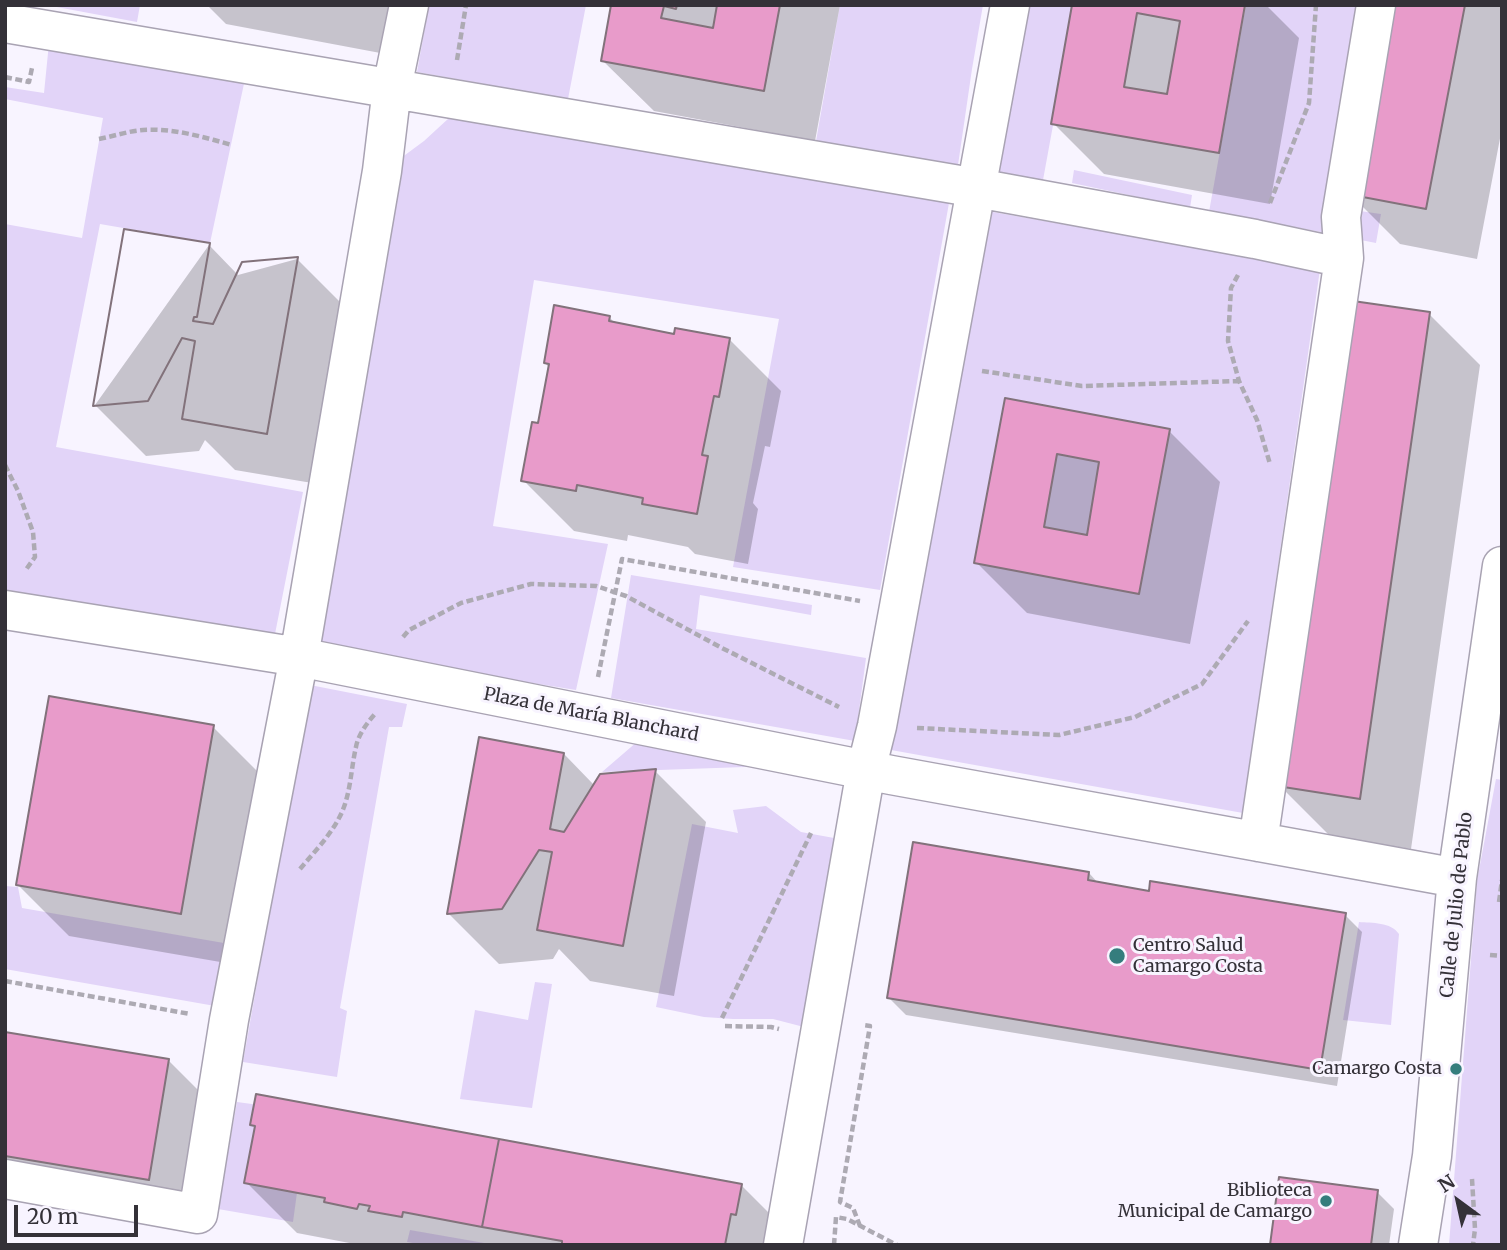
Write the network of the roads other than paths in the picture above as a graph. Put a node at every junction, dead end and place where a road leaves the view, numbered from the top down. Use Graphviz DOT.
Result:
graph roads {
  1 [pos="409,5"];
  2 [pos="1010,5"];
  3 [pos="1376,5"];
  4 [pos="5,23"];
  5 [pos="392,88"];
  6 [pos="977,188"];
  7 [pos="1344,258"];
  8 [pos="1502,566"];
  9 [pos="8,610"];
  10 [pos="299,657"];
  11 [pos="866,770"];
  12 [pos="1258,842"];
  13 [pos="1457,878"];
  14 [pos="5,1179"];
  15 [pos="783,1245"];
  16 [pos="1418,1245"];
  1 -- 5 [label="street"];
  2 -- 6 [label="street"];
  3 -- 7 [label="street"];
  4 -- 5 [label="street"];
  5 -- 6 [label="street"];
  5 -- 10 [label="street"];
  6 -- 7 [label="street"];
  6 -- 11 [label="street"];
  7 -- 12 [label="street"];
  8 -- 13 [label="street, Calle de Julio de Pablo"];
  9 -- 10 [label="street, Plaza de María Blanchard"];
  10 -- 11 [label="street, Plaza de María Blanchard"];
  10 -- 14 [label="street"];
  11 -- 12 [label="street, Plaza de María Blanchard"];
  11 -- 15 [label="street"];
  12 -- 13 [label="street, Plaza de María Blanchard"];
  13 -- 16 [label="street, Calle de Julio de Pablo"];
}
